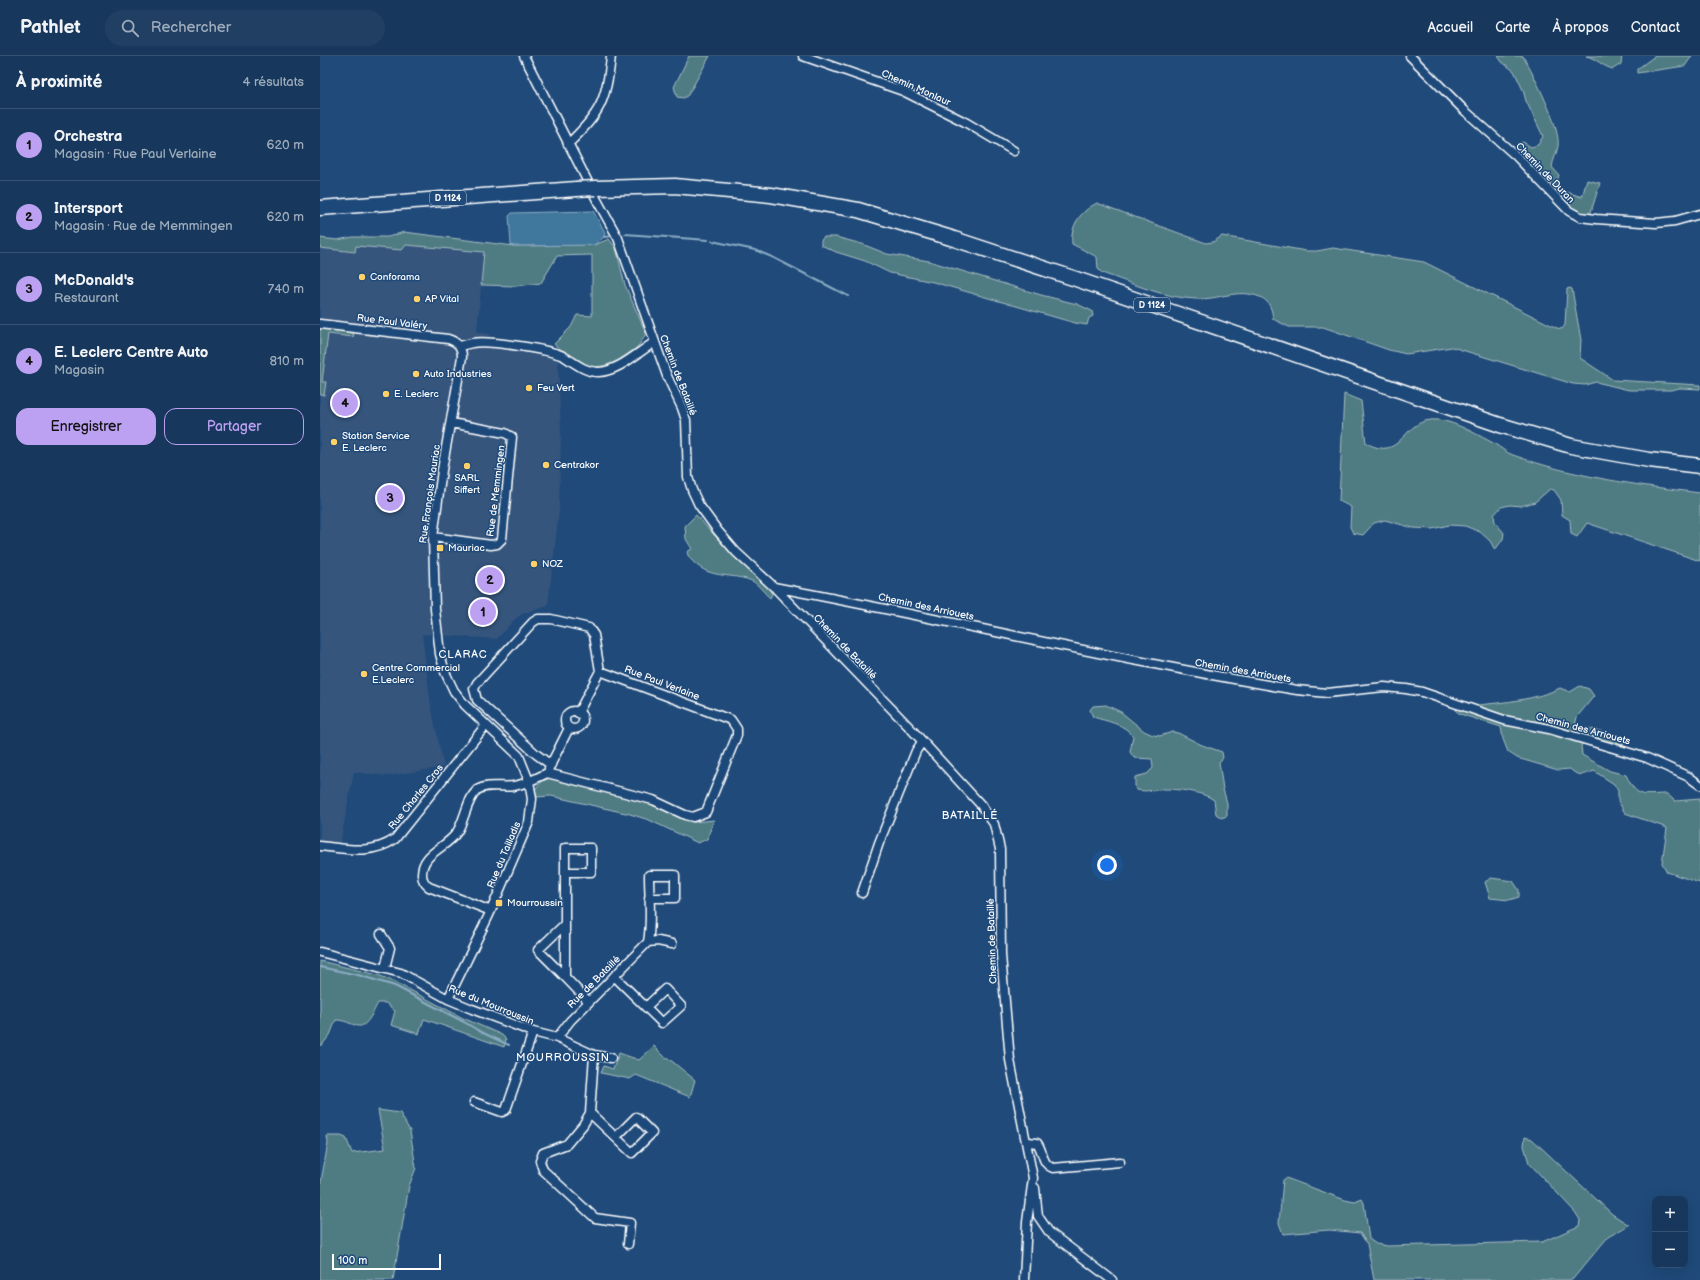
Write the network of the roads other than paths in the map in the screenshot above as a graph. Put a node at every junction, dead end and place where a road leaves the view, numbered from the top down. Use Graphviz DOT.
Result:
graph roads {
  1 [pos="524,56"];
  2 [pos="611,56"];
  3 [pos="803,56"];
  4 [pos="1410,56"];
  5 [pos="568,144"];
  6 [pos="1014,151"];
  7 [pos="320,208"];
  8 [pos="1700,214"];
  9 [pos="320,324"];
  10 [pos="655,342"];
  11 [pos="460,346"];
  12 [pos="451,423"];
  13 [pos="1700,466"];
  14 [pos="433,537"];
  15 [pos="774,587"];
  16 [pos="600,671"];
  17 [pos="578,712"];
  18 [pos="486,726"];
  19 [pos="569,728"];
  20 [pos="922,742"];
  21 [pos="551,765"];
  22 [pos="547,773"];
  23 [pos="529,782"];
  24 [pos="1700,785"];
  25 [pos="320,846"];
  26 [pos="566,872"];
  27 [pos="862,894"];
  28 [pos="649,898"];
  29 [pos="491,911"];
  30 [pos="566,924"];
  31 [pos="380,934"];
  32 [pos="648,942"];
  33 [pos="672,944"];
  34 [pos="320,952"];
  35 [pos="385,968"];
  36 [pos="614,976"];
  37 [pos="565,977"];
  38 [pos="448,999"];
  39 [pos="589,1002"];
  40 [pos="646,1007"];
  41 [pos="533,1032"];
  42 [pos="557,1038"];
  43 [pos="594,1056"];
  44 [pos="611,1058"];
  45 [pos="474,1102"];
  46 [pos="590,1113"];
  47 [pos="616,1137"];
  48 [pos="1028,1142"];
  49 [pos="1120,1162"];
  50 [pos="1034,1178"];
  51 [pos="628,1244"];
  52 [pos="1024,1280"];
  53 [pos="1112,1280"];
  1 -- 5 [label="street, Chemin de Bataillé"];
  2 -- 5 [label="street"];
  3 -- 6 [label="street, Chemin Monlaur"];
  4 -- 8 [label="street, Chemin de Duran"];
  5 -- 10 [label="street, Chemin de Bataillé"];
  7 -- 13 [label="highway, D 1124, bridge"];
  9 -- 11 [label="street, Rue Paul Valéry"];
  10 -- 11 [label="street"];
  10 -- 15 [label="street, Chemin de Bataillé"];
  11 -- 12 [label="street, Rue François Mauriac"];
  12 -- 14 [label="street, Rue François Mauriac"];
  12 -- 14 [label="street, Rue de Memmingen"];
  14 -- 18 [label="street, Rue François Mauriac"];
  15 -- 20 [label="street, Chemin de Bataillé"];
  15 -- 24 [label="street, Chemin des Arriouets"];
  16 -- 17 [label="street"];
  16 -- 21 [label="street"];
  16 -- 22 [label="street, Rue Paul Verlaine"];
  17 -- 19 [label="street"];
  17 -- 19 [label="street"];
  18 -- 23 [label="street, Rue du Tailladis"];
  18 -- 25 [label="street, Rue Charles Cros"];
  19 -- 21 [label="street"];
  20 -- 27 [label="street"];
  20 -- 50 [label="street, Chemin de Bataillé"];
  21 -- 22 [label="street"];
  22 -- 23 [label="street"];
  23 -- 29 [label="street, Rue du Tailladis"];
  23 -- 29 [label="street"];
  26 -- 30 [label="street"];
  28 -- 32 [label="street"];
  29 -- 38 [label="street, Rue du Tailladis"];
  30 -- 37 [label="street"];
  30 -- 37 [label="street"];
  31 -- 35 [label="street"];
  32 -- 33 [label="street"];
  32 -- 36 [label="street, Rue de Bataillé"];
  34 -- 35 [label="street, Rue du Mourroussin"];
  35 -- 38 [label="street, Rue du Mourroussin"];
  36 -- 39 [label="street, Rue de Bataillé"];
  36 -- 40 [label="street"];
  37 -- 39 [label="street"];
  38 -- 41 [label="street, Rue du Mourroussin"];
  39 -- 42 [label="street, Rue de Bataillé"];
  41 -- 42 [label="street, Rue du Mourroussin"];
  41 -- 45 [label="street"];
  42 -- 43 [label="street, Rue du Mourroussin"];
  43 -- 44 [label="street, Rue du Mourroussin"];
  43 -- 46 [label="street"];
  46 -- 47 [label="street"];
  46 -- 51 [label="street"];
  47 -- 47 [label="street"];
  48 -- 49 [label="street"];
  50 -- 52 [label="street, Chemin de Bataillé"];
  50 -- 53 [label="street"];
}
